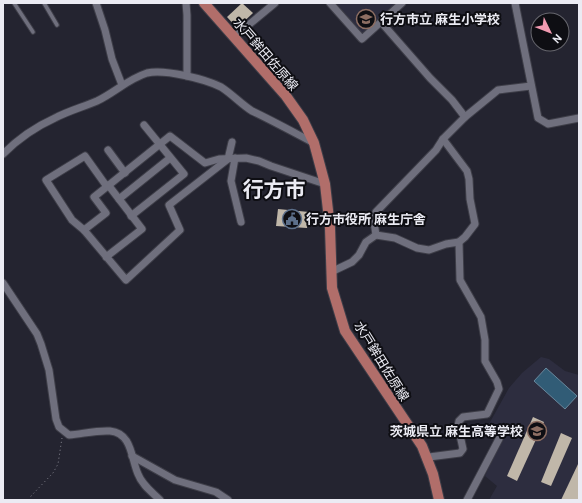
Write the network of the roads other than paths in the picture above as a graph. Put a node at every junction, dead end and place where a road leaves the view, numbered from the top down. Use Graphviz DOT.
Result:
graph roads {
  1 [pos="14,3"];
  2 [pos="44,3"];
  3 [pos="96,3"];
  4 [pos="186,3"];
  5 [pos="204,3"];
  6 [pos="330,3"];
  7 [pos="402,3"];
  8 [pos="515,3"];
  9 [pos="270,5"];
  10 [pos="381,22"];
  11 [pos="57,25"];
  12 [pos="33,32"];
  13 [pos="234,37"];
  14 [pos="187,76"];
  15 [pos="122,85"];
  16 [pos="531,86"];
  17 [pos="465,117"];
  18 [pos="579,118"];
  19 [pos="144,125"];
  20 [pos="443,139"];
  21 [pos="232,142"];
  22 [pos="314,143"];
  23 [pos="160,145"];
  24 [pos="108,150"];
  25 [pos="3,154"];
  26 [pos="170,158"];
  27 [pos="231,159"];
  28 [pos="125,173"];
  29 [pos="325,184"];
  30 [pos="109,186"];
  31 [pos="119,199"];
  32 [pos="131,216"];
  33 [pos="241,222"];
  34 [pos="84,230"];
  35 [pos="376,234"];
  36 [pos="459,242"];
  37 [pos="106,257"];
  38 [pos="331,272"];
  39 [pos="3,283"];
  40 [pos="499,439"];
  41 [pos="132,456"];
  42 [pos="426,459"];
  43 [pos="160,500"];
  44 [pos="228,500"];
  45 [pos="439,500"];
  46 [pos="467,500"];
  1 -- 12 [label="lane"];
  2 -- 11 [label="lane"];
  3 -- 15 [label="street"];
  4 -- 14 [label="street"];
  5 -- 13 [label="main road, 水戸鉾田佐原線"];
  6 -- 10 [label="street"];
  7 -- 10 [label="street"];
  8 -- 16 [label="street"];
  9 -- 13 [label="street"];
  10 -- 17 [label="street"];
  13 -- 22 [label="main road, 水戸鉾田佐原線"];
  14 -- 15 [label="street"];
  14 -- 22 [label="street"];
  15 -- 25 [label="street"];
  16 -- 17 [label="street"];
  16 -- 18 [label="street"];
  17 -- 20 [label="street"];
  19 -- 23 [label="street"];
  20 -- 35 [label="street"];
  20 -- 36 [label="street"];
  21 -- 27 [label="street"];
  22 -- 29 [label="main road, 水戸鉾田佐原線"];
  23 -- 26 [label="street"];
  23 -- 27 [label="street"];
  23 -- 28 [label="street"];
  24 -- 28 [label="street"];
  26 -- 31 [label="street"];
  26 -- 32 [label="street"];
  27 -- 29 [label="street"];
  27 -- 33 [label="street"];
  27 -- 37 [label="street"];
  28 -- 30 [label="street"];
  29 -- 38 [label="main road, 水戸鉾田佐原線"];
  30 -- 31 [label="street"];
  30 -- 34 [label="street"];
  30 -- 34 [label="street"];
  31 -- 32 [label="street"];
  32 -- 37 [label="street"];
  34 -- 37 [label="street"];
  35 -- 36 [label="street"];
  35 -- 38 [label="street"];
  36 -- 42 [label="street"];
  38 -- 42 [label="main road, 水戸鉾田佐原線"];
  39 -- 41 [label="street"];
  40 -- 46 [label="street"];
  41 -- 43 [label="street"];
  41 -- 44 [label="street"];
  42 -- 45 [label="main road, 水戸鉾田佐原線"];
}
